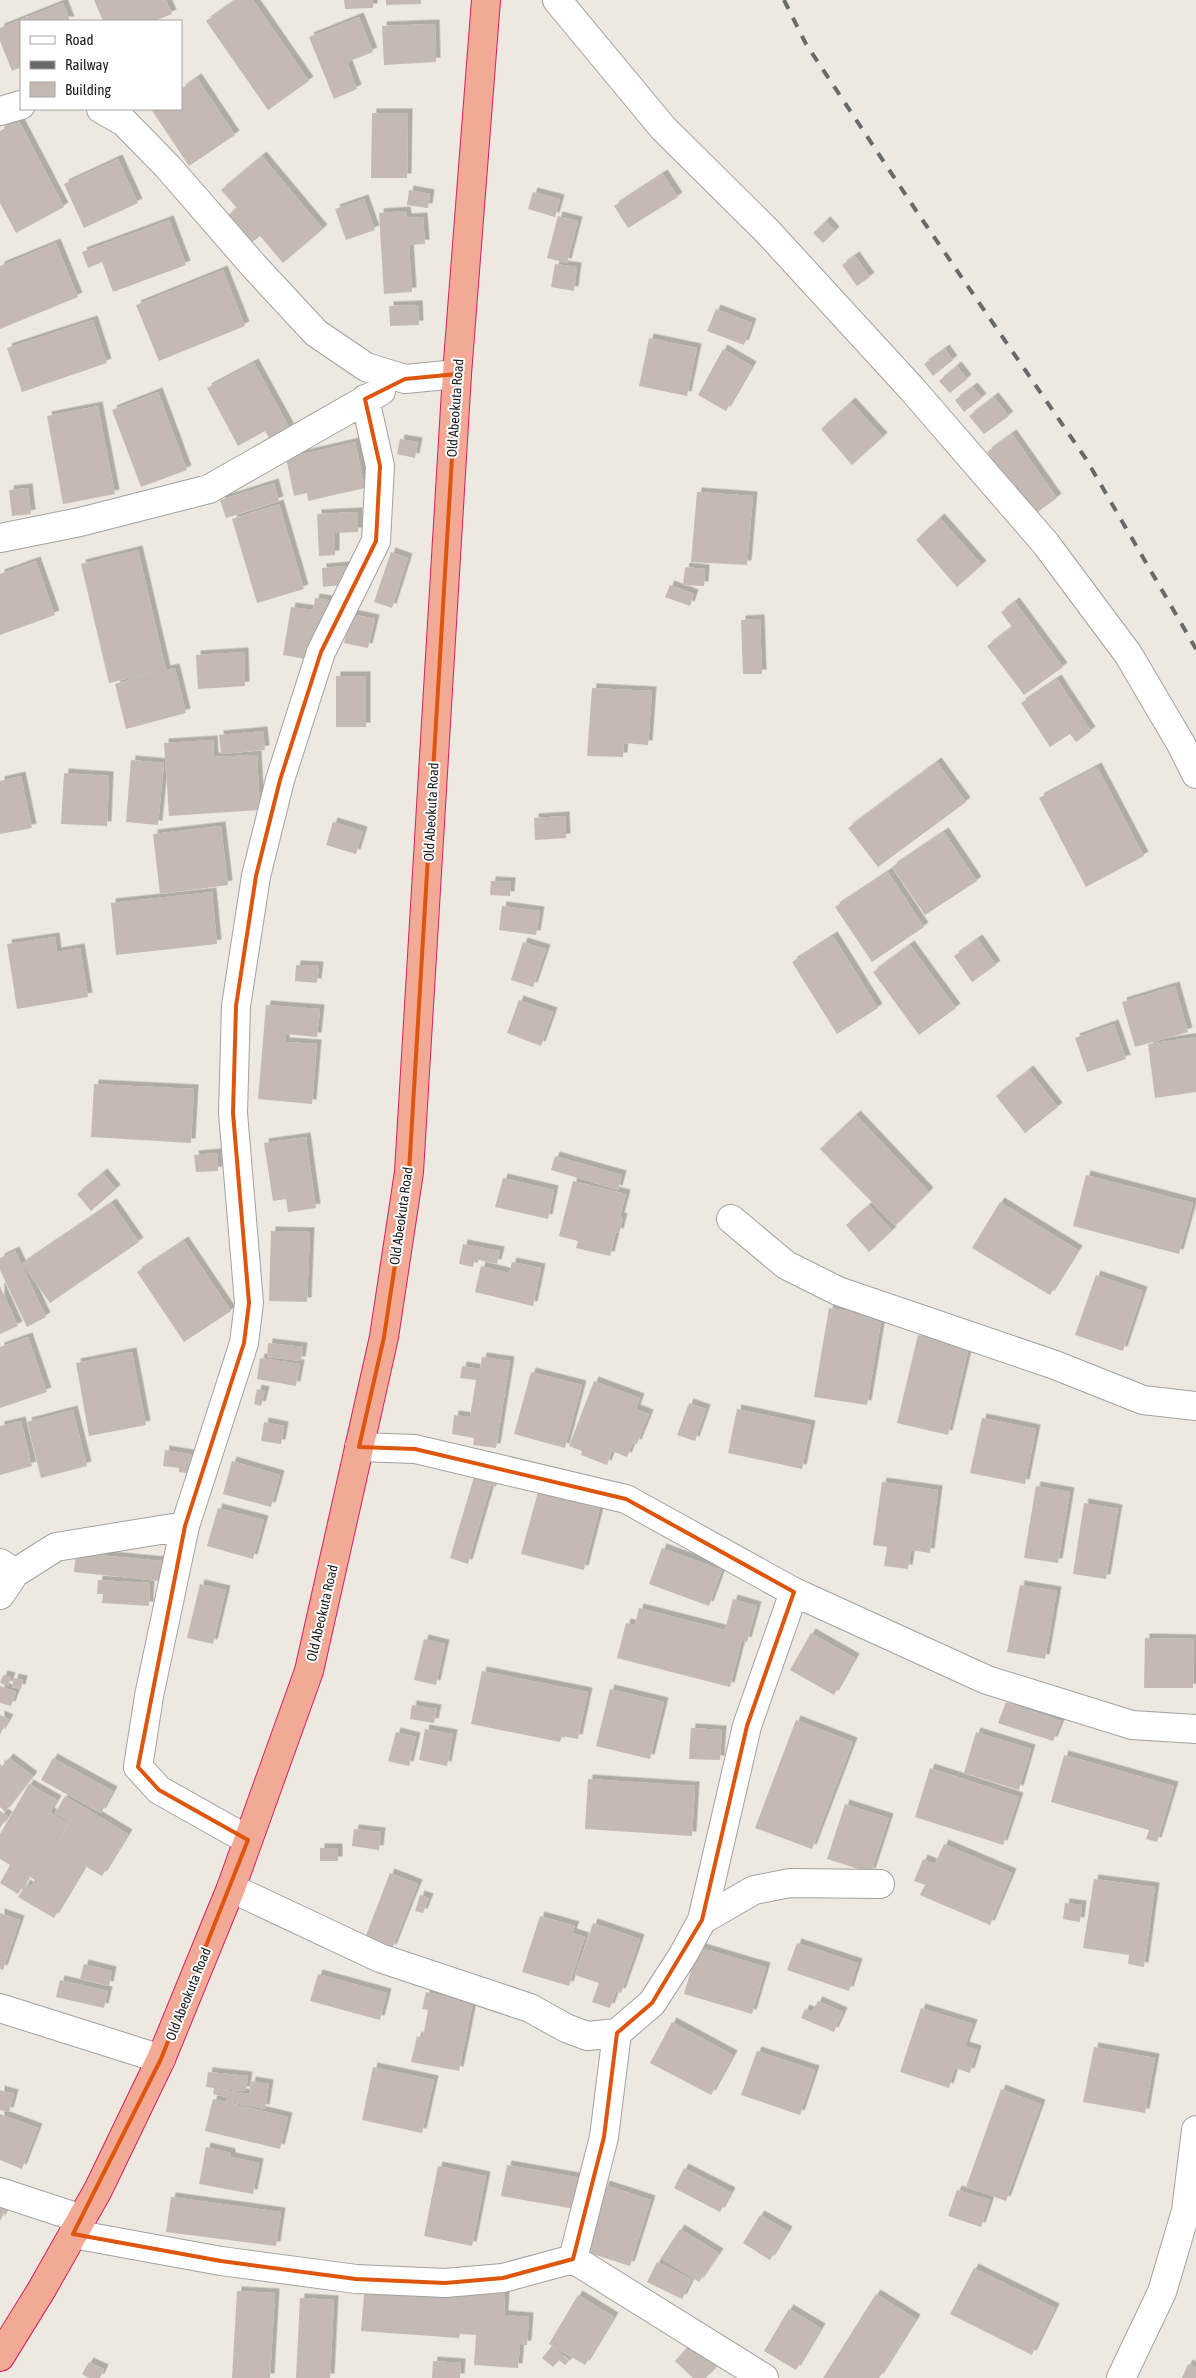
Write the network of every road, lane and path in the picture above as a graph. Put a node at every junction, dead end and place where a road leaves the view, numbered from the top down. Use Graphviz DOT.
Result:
graph roads {
  1 [pos="486,0"];
  2 [pos="556,0"];
  3 [pos="20,106"];
  4 [pos="103,110"];
  5 [pos="0,111"];
  6 [pos="457,374"];
  7 [pos="405,379"];
  8 [pos="365,400"];
  9 [pos="0,538"];
  10 [pos="1196,774"];
  11 [pos="731,1219"];
  12 [pos="1196,1406"];
  13 [pos="359,1447"];
  14 [pos="185,1526"];
  15 [pos="8,1568"];
  16 [pos="794,1592"];
  17 [pos="0,1595"];
  18 [pos="1196,1729"];
  19 [pos="248,1840"];
  20 [pos="880,1884"];
  21 [pos="231,1888"];
  22 [pos="702,1920"];
  23 [pos="0,2008"];
  24 [pos="617,2033"];
  25 [pos="161,2059"];
  26 [pos="1196,2130"];
  27 [pos="0,2192"];
  28 [pos="77,2226"];
  29 [pos="573,2259"];
  30 [pos="0,2357"];
  31 [pos="764,2378"];
  32 [pos="1122,2378"];
  1 -- 6 [label="highway, Old Abeokuta Road"];
  2 -- 10 [label="street"];
  3 -- 5 [label="street"];
  4 -- 7 [label="street"];
  6 -- 7 [label="street"];
  6 -- 13 [label="highway, Old Abeokuta Road"];
  7 -- 8 [label="street"];
  8 -- 9 [label="street"];
  8 -- 14 [label="street"];
  11 -- 12 [label="street"];
  13 -- 16 [label="street"];
  13 -- 19 [label="highway, Old Abeokuta Road"];
  14 -- 15 [label="street"];
  14 -- 19 [label="street"];
  15 -- 17 [label="street"];
  16 -- 18 [label="street"];
  16 -- 22 [label="street"];
  19 -- 21 [label="highway, Old Abeokuta Road"];
  20 -- 22 [label="street"];
  21 -- 24 [label="street"];
  21 -- 25 [label="highway, Old Abeokuta Road"];
  22 -- 24 [label="street"];
  23 -- 25 [label="street"];
  24 -- 29 [label="street"];
  25 -- 28 [label="highway, Old Abeokuta Road"];
  26 -- 32 [label="street"];
  27 -- 28 [label="street"];
  28 -- 29 [label="street"];
  28 -- 30 [label="highway, Old Abeokuta Road"];
  29 -- 31 [label="street"];
}
